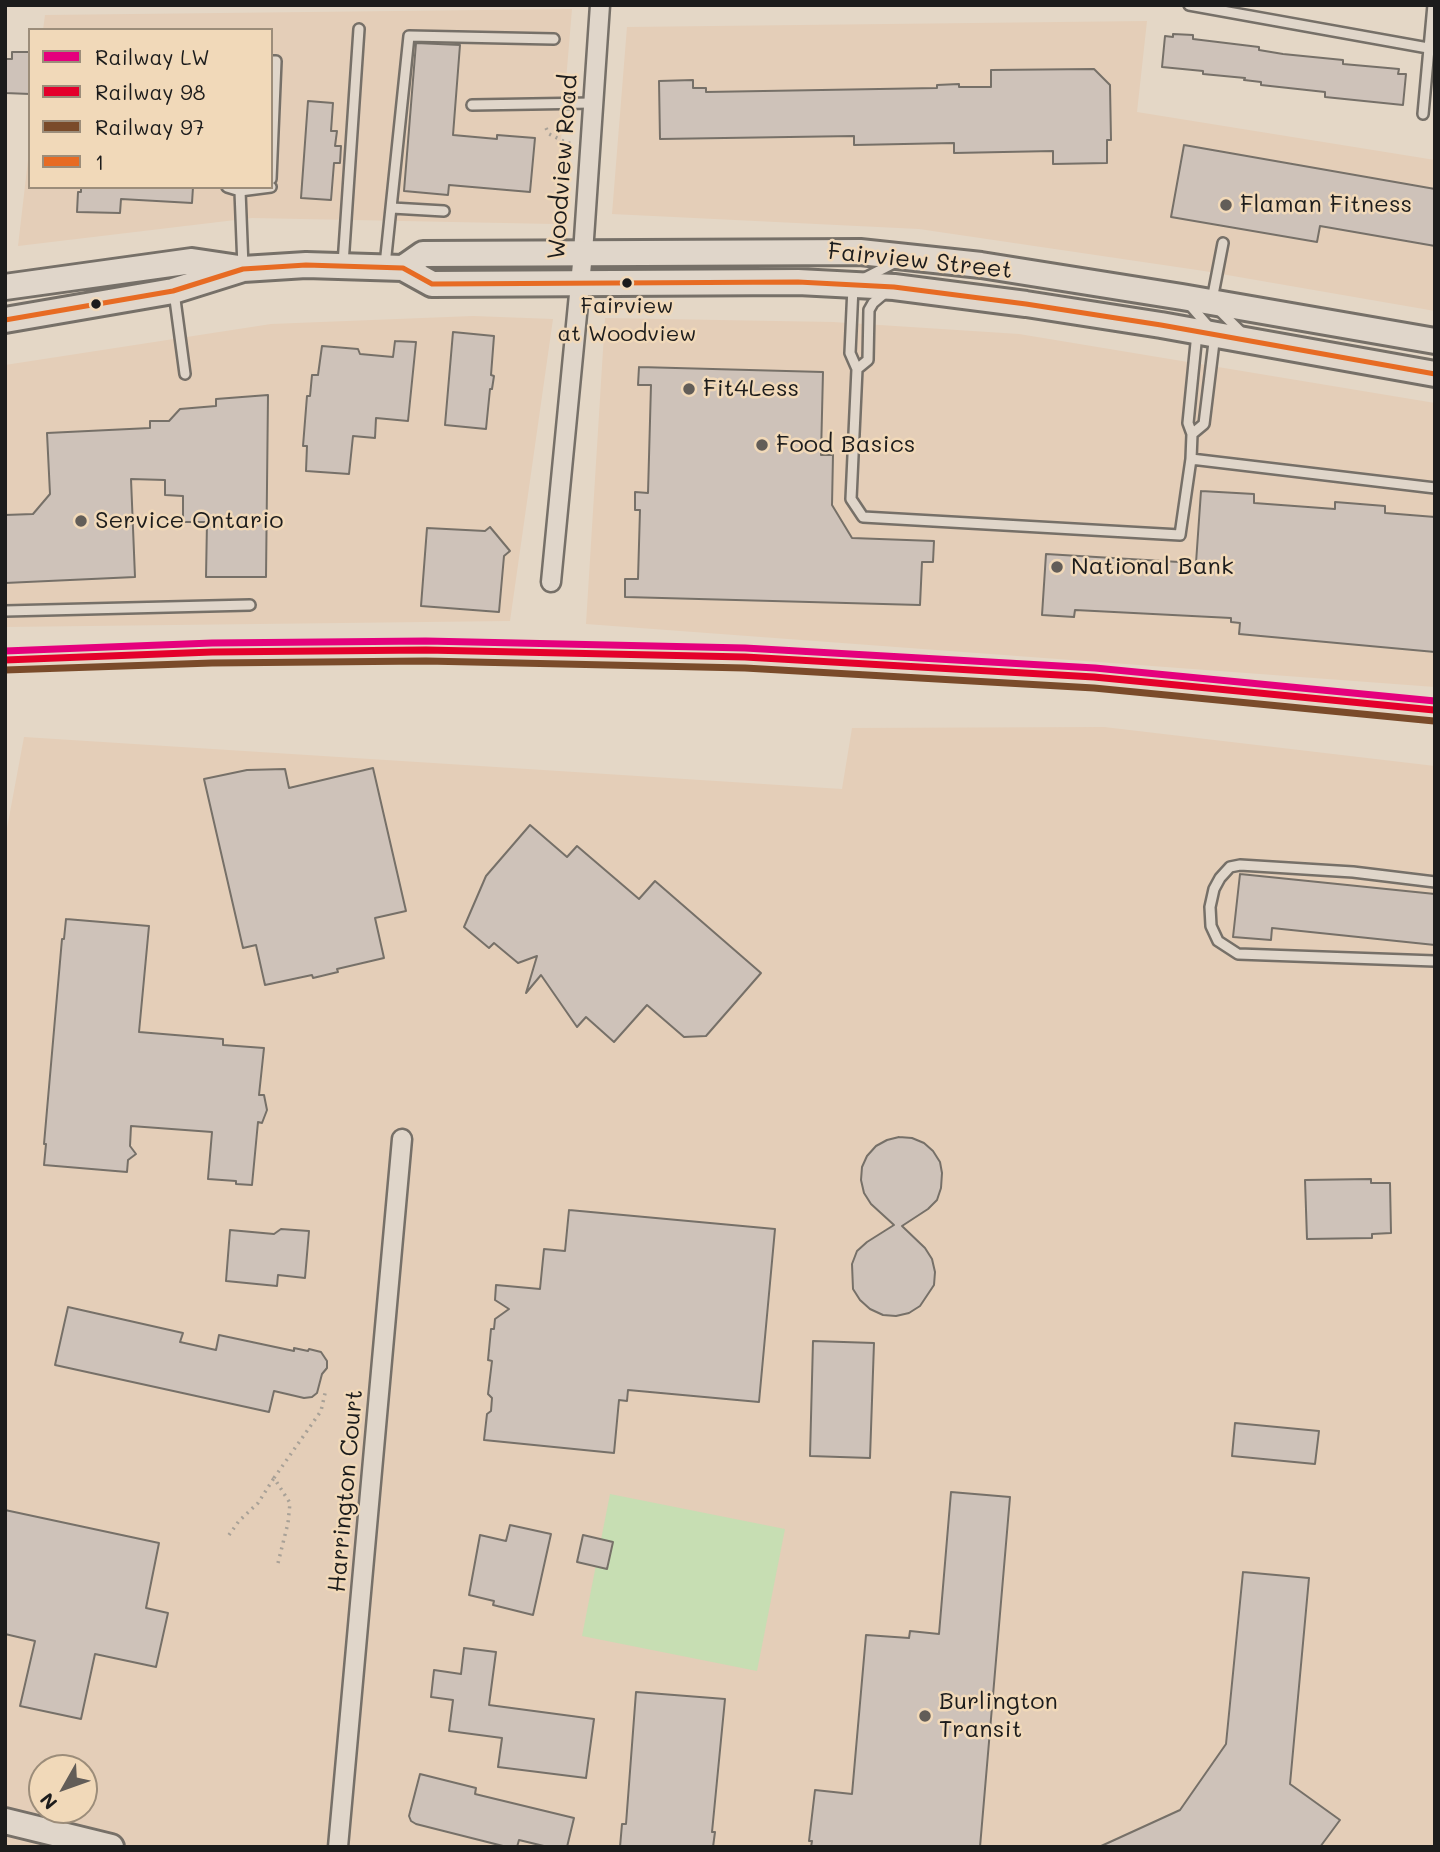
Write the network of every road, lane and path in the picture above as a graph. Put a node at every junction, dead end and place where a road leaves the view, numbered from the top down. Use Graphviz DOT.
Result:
graph roads {
  1 [pos="600,5"];
  2 [pos="1189,5"];
  3 [pos="1433,5"];
  4 [pos="359,29"];
  5 [pos="554,39"];
  6 [pos="1428,48"];
  7 [pos="273,61"];
  8 [pos="592,103"];
  9 [pos="472,105"];
  10 [pos="1423,114"];
  11 [pos="546,128"];
  12 [pos="273,132"];
  13 [pos="589,147"];
  14 [pos="234,189"];
  15 [pos="256,189"];
  16 [pos="240,191"];
  17 [pos="392,208"];
  18 [pos="444,211"];
  19 [pos="1223,243"];
  20 [pos="583,253"];
  21 [pos="906,257"];
  22 [pos="343,266"];
  23 [pos="394,268"];
  24 [pos="243,269"];
  25 [pos="579,285"];
  26 [pos="853,286"];
  27 [pos="894,287"];
  28 [pos="5,288"];
  29 [pos="173,290"];
  30 [pos="1182,297"];
  31 [pos="1211,302"];
  32 [pos="5,320"];
  33 [pos="1206,333"];
  34 [pos="1249,340"];
  35 [pos="1435,341"];
  36 [pos="857,369"];
  37 [pos="185,374"];
  38 [pos="1435,374"];
  39 [pos="1192,433"];
  40 [pos="1191,459"];
  41 [pos="1435,488"];
  42 [pos="551,582"];
  43 [pos="250,605"];
  44 [pos="5,611"];
  45 [pos="1435,882"];
  46 [pos="1435,961"];
  47 [pos="402,1139"];
  48 [pos="326,1389"];
  49 [pos="274,1478"];
  50 [pos="229,1535"];
  51 [pos="278,1563"];
  52 [pos="5,1821"];
  53 [pos="111,1847"];
  54 [pos="338,1847"];
  1 -- 8 [label="street, Woodview Road"];
  2 -- 6 [label="lane"];
  3 -- 6 [label="lane"];
  4 -- 22 [label="lane"];
  5 -- 17 [label="lane"];
  6 -- 10 [label="lane"];
  7 -- 12 [label="lane"];
  8 -- 9 [label="lane"];
  8 -- 13 [label="street, Woodview Road"];
  11 -- 13 [label="path"];
  13 -- 20 [label="street, Woodview Road"];
  14 -- 16 [label="lane"];
  15 -- 16 [label="lane"];
  16 -- 24 [label="lane"];
  17 -- 18 [label="lane"];
  17 -- 23 [label="lane"];
  19 -- 31 [label="lane"];
  20 -- 21 [label="main road, Fairview Street"];
  20 -- 23 [label="main road, Fairview Street"];
  20 -- 25 [label="street, Woodview Road"];
  21 -- 26 [label="lane"];
  21 -- 30 [label="main road, Fairview Street"];
  22 -- 23 [label="main road, Fairview Street"];
  22 -- 24 [label="main road, Fairview Street"];
  23 -- 25 [label="main road, Fairview Street"];
  24 -- 28 [label="main road, Fairview Street"];
  24 -- 29 [label="main road, Fairview Street"];
  25 -- 26 [label="main road, Fairview Street"];
  25 -- 42 [label="street, Woodview Road"];
  26 -- 27 [label="main road, Fairview Street"];
  26 -- 36 [label="lane"];
  27 -- 33 [label="main road, Fairview Street"];
  27 -- 36 [label="lane"];
  29 -- 32 [label="main road, Fairview Street"];
  29 -- 37 [label="lane"];
  30 -- 31 [label="main road, Fairview Street"];
  30 -- 33 [label="lane"];
  31 -- 34 [label="lane"];
  31 -- 35 [label="main road, Fairview Street"];
  33 -- 34 [label="main road, Fairview Street"];
  33 -- 39 [label="lane"];
  33 -- 39 [label="lane"];
  34 -- 38 [label="main road, Fairview Street"];
  36 -- 40 [label="lane"];
  39 -- 40 [label="lane"];
  40 -- 41 [label="lane"];
  43 -- 44 [label="lane"];
  45 -- 46 [label="lane"];
  47 -- 54 [label="street, Harrington Court"];
  48 -- 49 [label="path"];
  49 -- 50 [label="path"];
  49 -- 51 [label="path"];
  52 -- 53 [label="main road"];
}
